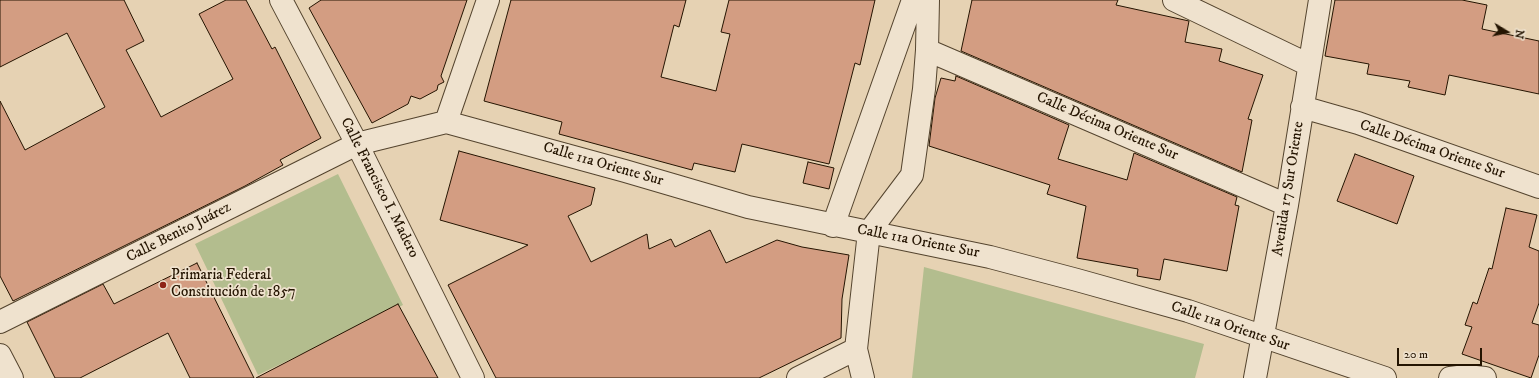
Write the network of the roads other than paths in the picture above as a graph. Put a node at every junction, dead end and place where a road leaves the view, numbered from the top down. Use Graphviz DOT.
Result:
graph roads {
  1 [pos="281,0"];
  2 [pos="488,0"];
  3 [pos="913,0"];
  4 [pos="928,0"];
  5 [pos="1174,0"];
  6 [pos="1320,0"];
  7 [pos="927,50"];
  8 [pos="1309,65"];
  9 [pos="1302,107"];
  10 [pos="446,122"];
  11 [pos="358,144"];
  12 [pos="1539,187"];
  13 [pos="1287,205"];
  14 [pos="833,226"];
  15 [pos="869,232"];
  16 [pos="0,322"];
  17 [pos="1262,338"];
  18 [pos="856,349"];
  19 [pos="0,355"];
  20 [pos="12,378"];
  21 [pos="473,378"];
  22 [pos="798,378"];
  23 [pos="863,378"];
  24 [pos="1255,378"];
  25 [pos="1385,378"];
  26 [pos="1450,378"];
  27 [pos="1485,378"];
  1 -- 11 [label="street, Calle Francisco I. Madero"];
  2 -- 10 [label="street"];
  3 -- 14 [label="street"];
  4 -- 7 [label="street"];
  5 -- 8 [label="street"];
  6 -- 8 [label="street, Avenida 17 Sur Oriente"];
  7 -- 13 [label="street, Calle Décima Oriente Sur"];
  7 -- 15 [label="street"];
  8 -- 9 [label="street, Avenida 17 Sur Oriente"];
  9 -- 12 [label="street, Calle Décima Oriente Sur"];
  9 -- 13 [label="street, Avenida 17 Sur Oriente"];
  10 -- 11 [label="street, Calle Benito Juárez"];
  10 -- 14 [label="street, Calle 11a Oriente Sur"];
  11 -- 16 [label="street, Calle Benito Juárez"];
  11 -- 21 [label="street, Calle Francisco I. Madero"];
  13 -- 17 [label="street, Avenida 17 Sur Oriente"];
  14 -- 15 [label="street, Calle 11a Oriente Sur"];
  15 -- 17 [label="street, Calle 11a Oriente Sur"];
  15 -- 18 [label="street"];
  17 -- 24 [label="street, Avenida 17 Sur Oriente"];
  17 -- 25 [label="street, Calle 11a Oriente Sur"];
  18 -- 22 [label="street"];
  18 -- 23 [label="street"];
  19 -- 20 [label="street"];
  26 -- 27 [label="street"];
}
